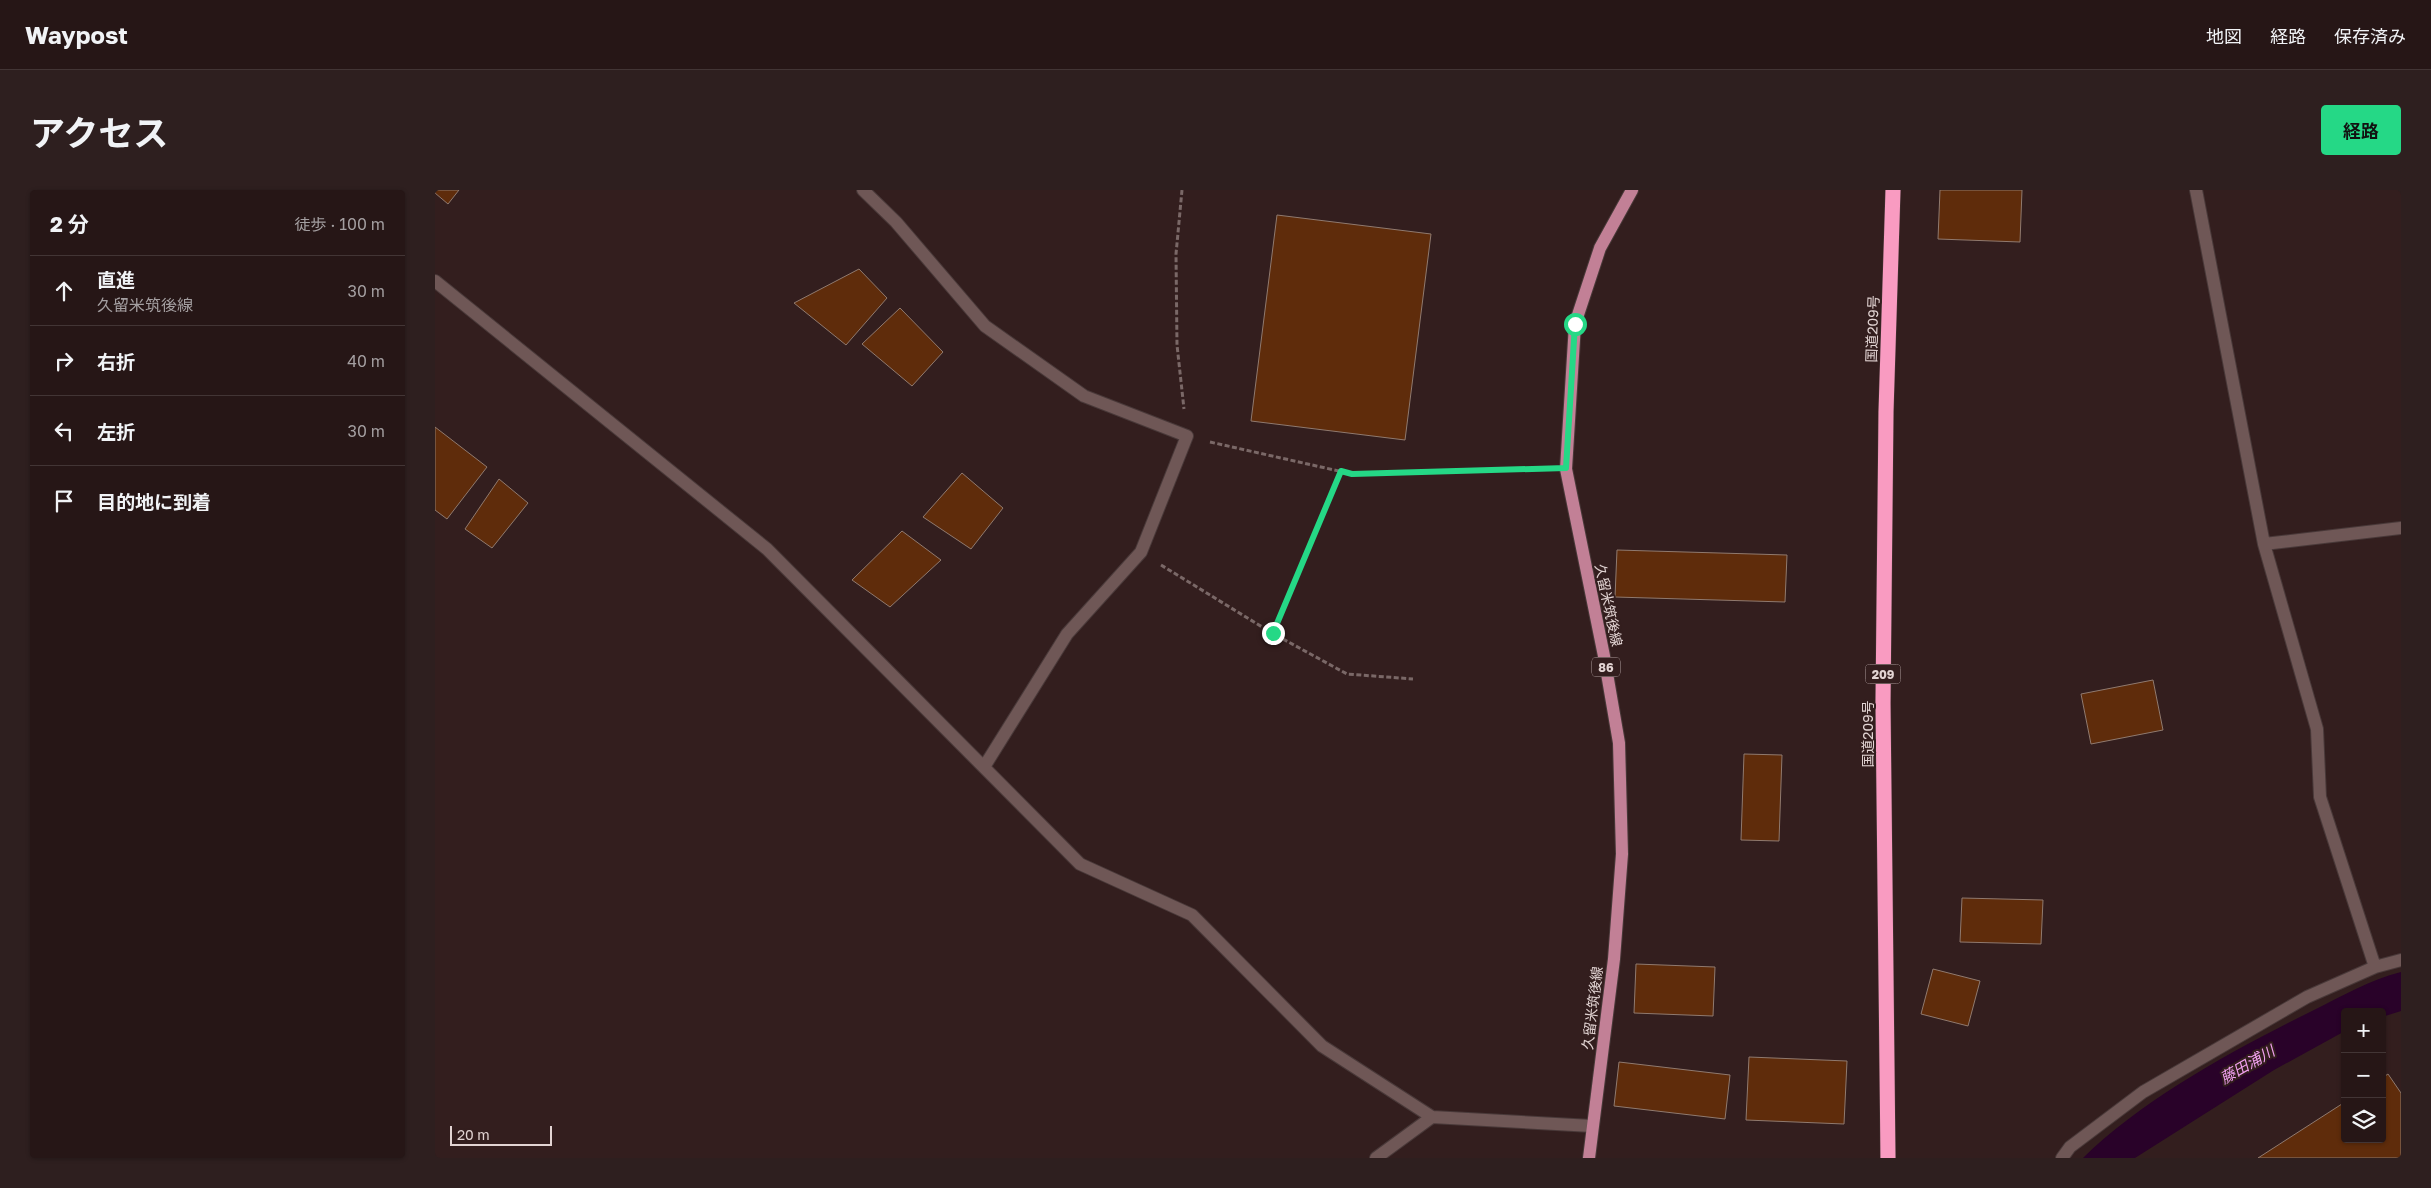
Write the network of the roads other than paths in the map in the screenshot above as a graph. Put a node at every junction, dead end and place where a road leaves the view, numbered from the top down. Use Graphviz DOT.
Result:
graph roads {
  1 [pos="863,190"];
  2 [pos="1632,190"];
  3 [pos="1893,190"];
  4 [pos="2196,190"];
  5 [pos="435,281"];
  6 [pos="2401,528"];
  7 [pos="2264,544"];
  8 [pos="983,767"];
  9 [pos="2401,960"];
  10 [pos="2375,967"];
  11 [pos="1433,1117"];
  12 [pos="1593,1126"];
  13 [pos="1375,1158"];
  14 [pos="1589,1158"];
  15 [pos="1888,1158"];
  16 [pos="2062,1158"];
  1 -- 8 [label="street"];
  2 -- 12 [label="main road, 久留米筑後線 / 86"];
  3 -- 15 [label="highway, 国道209号 / 209"];
  4 -- 7 [label="street"];
  5 -- 8 [label="street"];
  6 -- 7 [label="street"];
  7 -- 10 [label="street"];
  8 -- 11 [label="street"];
  9 -- 10 [label="street"];
  10 -- 16 [label="street"];
  11 -- 12 [label="street"];
  11 -- 13 [label="street"];
  12 -- 14 [label="main road, 久留米筑後線 / 86"];
}
